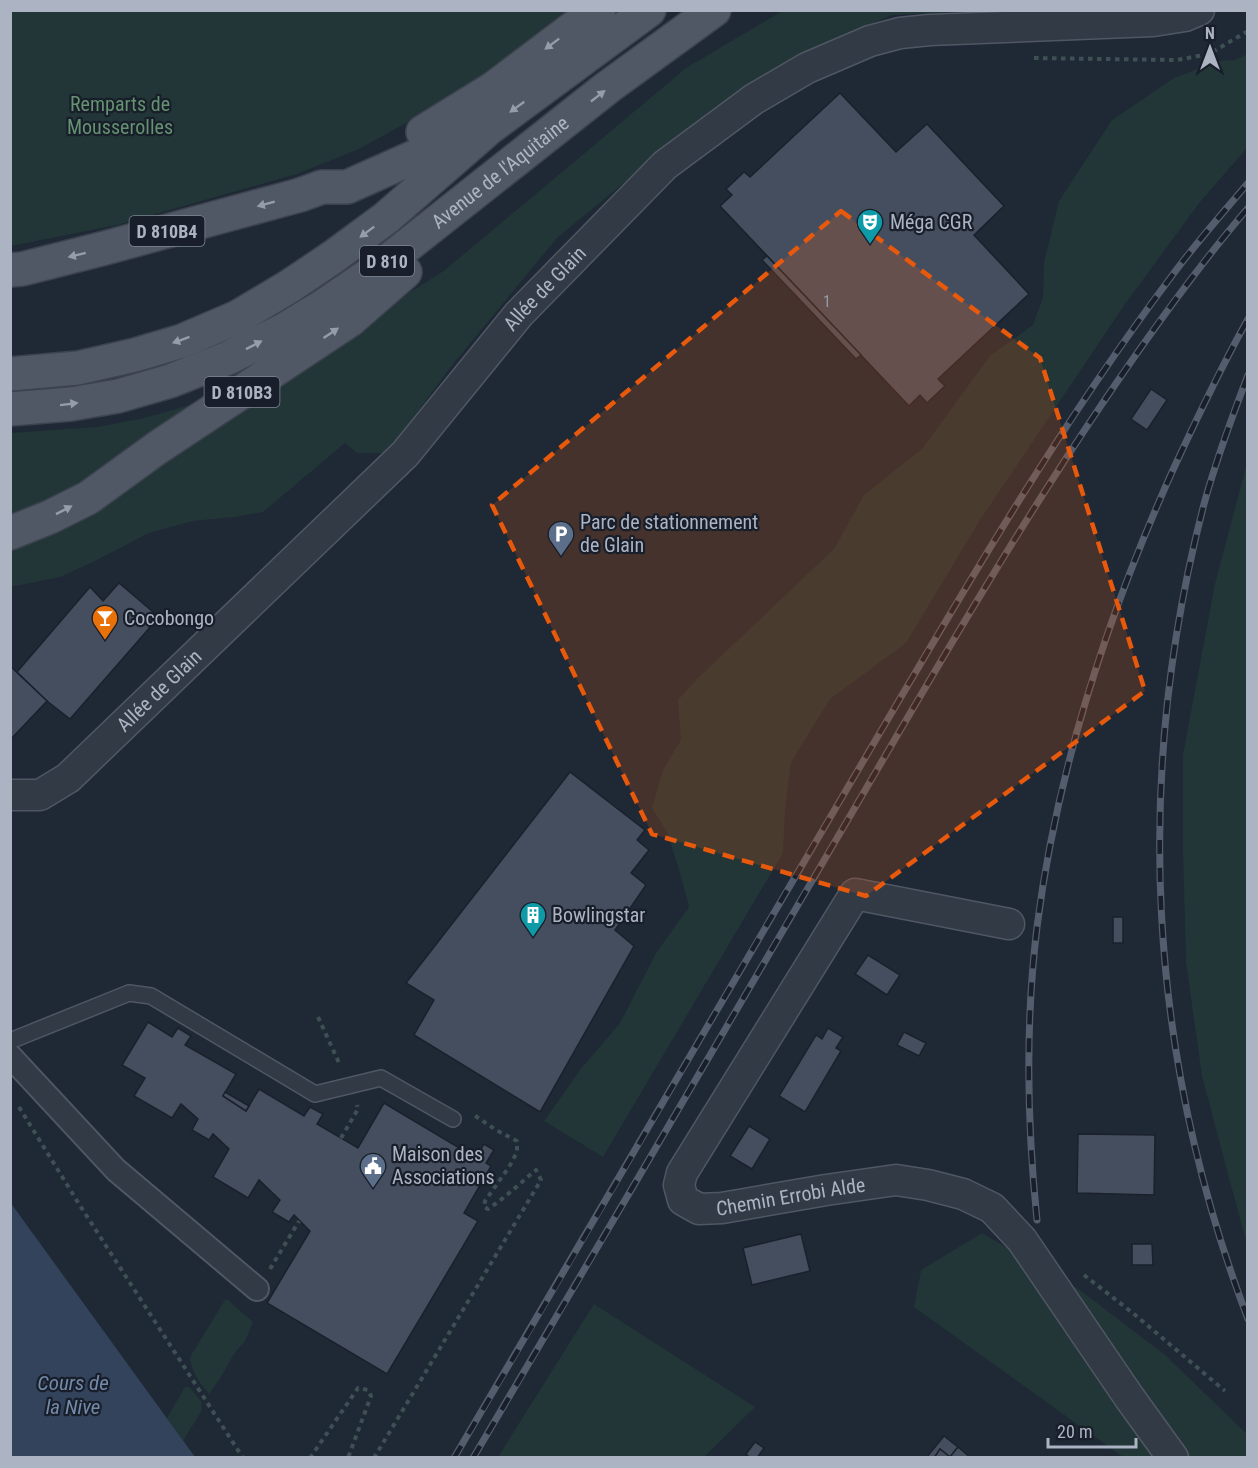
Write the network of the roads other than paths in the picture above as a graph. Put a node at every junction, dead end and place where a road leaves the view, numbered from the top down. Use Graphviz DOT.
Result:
graph roads {
  1 [pos="600,10"];
  2 [pos="649,10"];
  3 [pos="714,10"];
  4 [pos="1199,10"];
  5 [pos="489,128"];
  6 [pos="322,187"];
  7 [pos="446,215"];
  8 [pos="10,270"];
  9 [pos="10,374"];
  10 [pos="10,409"];
  11 [pos="10,533"];
  12 [pos="10,795"];
  13 [pos="1009,924"];
  14 [pos="10,1041"];
  15 [pos="10,1056"];
  16 [pos="453,1119"];
  17 [pos="258,1289"];
  18 [pos="1173,1458"];
  1 -- 6 [label="main road, one-way"];
  2 -- 5 [label="main road, Avenue de l'Aquitaine / D 810, one-way"];
  7 -- 3 [label="main road, Avenue de l'Aquitaine / D 810, one-way"];
  4 -- 12 [label="street, Allée de Glain"];
  5 -- 6 [label="main road, D 810B4"];
  5 -- 9 [label="main road, Avenue de l'Aquitaine / D 810, one-way"];
  6 -- 8 [label="main road, D 810B4, one-way"];
  10 -- 7 [label="main road, Avenue de l'Aquitaine / D 810, one-way"];
  11 -- 7 [label="main road, D 810B3, one-way"];
  13 -- 18 [label="street, Chemin Errobi Alde"];
  14 -- 16 [label="lane"];
  15 -- 17 [label="street"];
}
